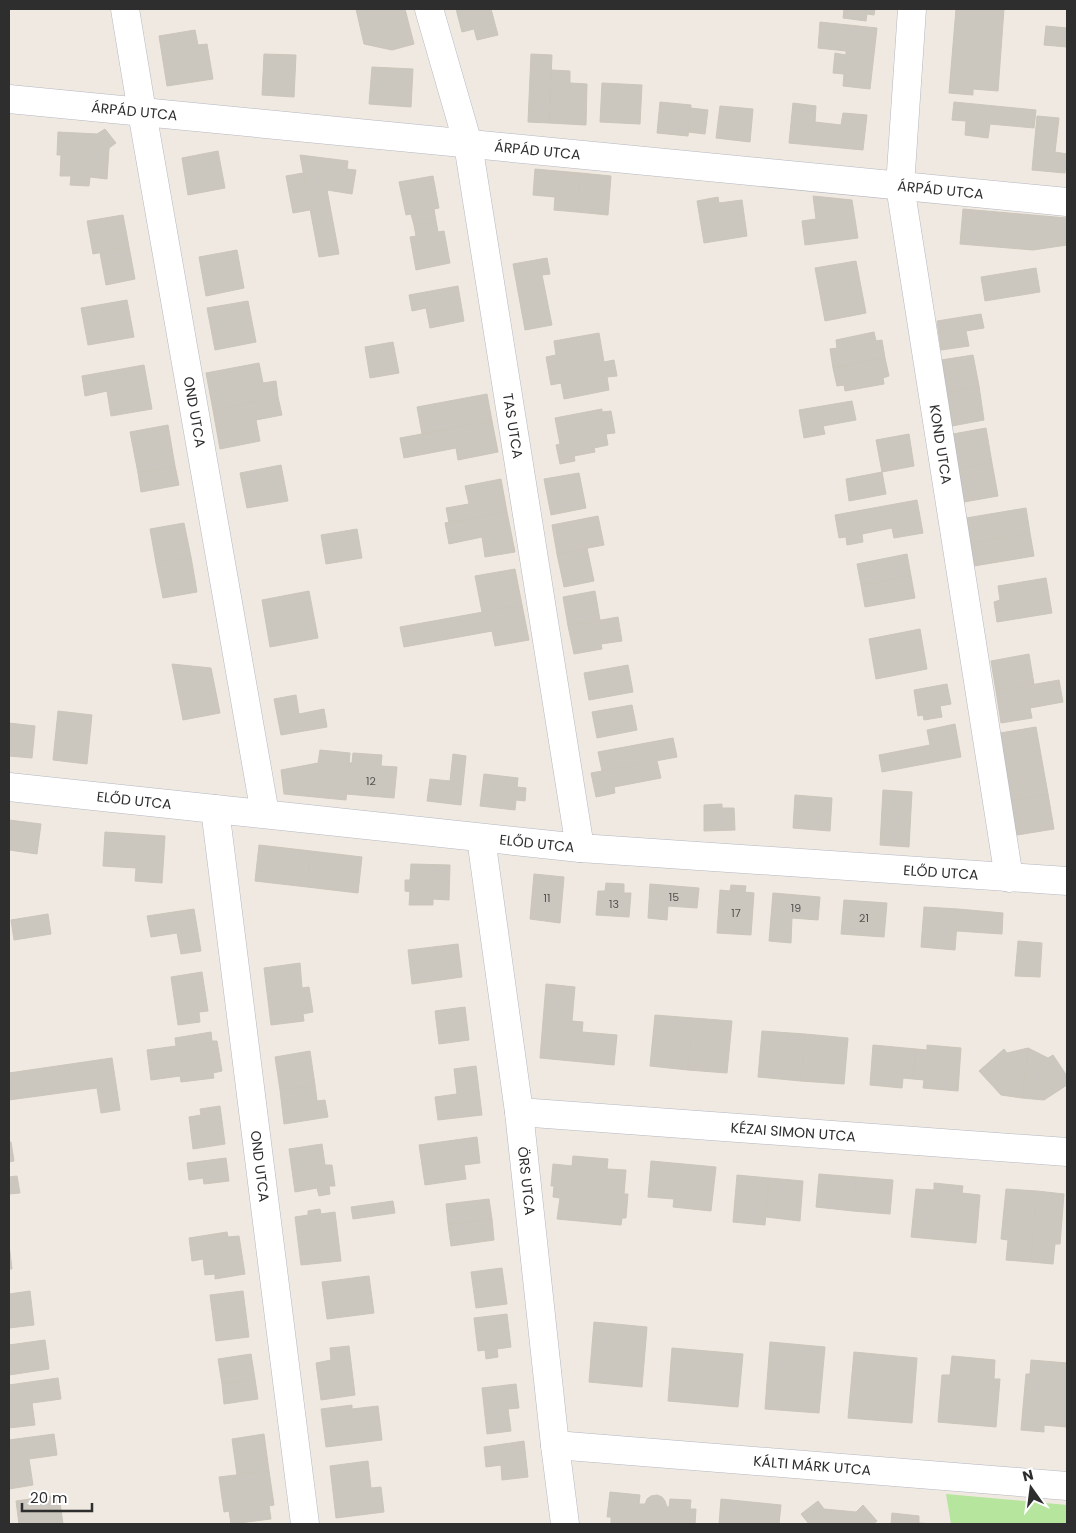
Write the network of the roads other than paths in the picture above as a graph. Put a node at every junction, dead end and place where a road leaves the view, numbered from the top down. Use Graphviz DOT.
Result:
graph roads {
  1 [pos="125,9"];
  2 [pos="428,9"];
  3 [pos="912,9"];
  4 [pos="9,99"];
  5 [pos="142,112"];
  6 [pos="468,144"];
  7 [pos="900,186"];
  8 [pos="1067,202"];
  9 [pos="9,787"];
  10 [pos="215,809"];
  11 [pos="264,814"];
  12 [pos="481,838"];
  13 [pos="580,848"];
  14 [pos="1009,878"];
  15 [pos="1067,881"];
  16 [pos="519,1112"];
  17 [pos="1067,1152"];
  18 [pos="555,1445"];
  19 [pos="1067,1486"];
  20 [pos="305,1524"];
  21 [pos="565,1524"];
  1 -- 5 [label="street, OND UTCA"];
  2 -- 6 [label="street, TAS UTCA"];
  3 -- 7 [label="street, KOND UTCA"];
  4 -- 5 [label="street, ÁRPÁD UTCA"];
  5 -- 6 [label="street, ÁRPÁD UTCA"];
  5 -- 11 [label="street, OND UTCA"];
  6 -- 7 [label="street, ÁRPÁD UTCA"];
  6 -- 13 [label="street, TAS UTCA"];
  7 -- 8 [label="street, ÁRPÁD UTCA"];
  7 -- 14 [label="street, KOND UTCA"];
  9 -- 10 [label="street, ELŐD UTCA"];
  10 -- 11 [label="street, ELŐD UTCA"];
  10 -- 20 [label="street, OND UTCA"];
  11 -- 12 [label="street, ELŐD UTCA"];
  12 -- 13 [label="street, ELŐD UTCA"];
  12 -- 16 [label="street, ÖRS UTCA"];
  13 -- 14 [label="street, ELŐD UTCA"];
  14 -- 15 [label="street, ELŐD UTCA"];
  16 -- 17 [label="street, KÉZAI SIMON UTCA"];
  16 -- 18 [label="street, ÖRS UTCA"];
  18 -- 19 [label="street, KÁLTI MÁRK UTCA"];
  18 -- 21 [label="street, ÖRS UTCA"];
}
